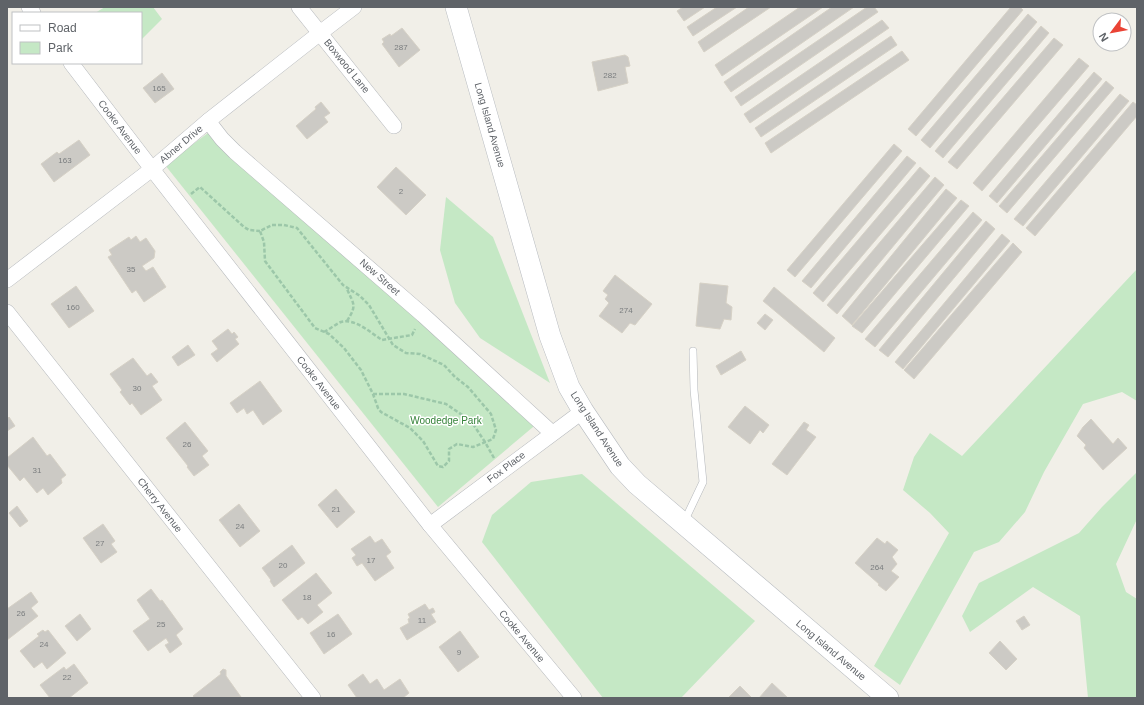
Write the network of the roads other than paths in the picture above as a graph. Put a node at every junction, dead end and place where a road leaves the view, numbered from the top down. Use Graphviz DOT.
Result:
graph roads {
  1 [pos="299,7"];
  2 [pos="354,7"];
  3 [pos="456,7"];
  4 [pos="320,33"];
  5 [pos="72,64"];
  6 [pos="208,121"];
  7 [pos="394,126"];
  8 [pos="152,169"];
  9 [pos="7,280"];
  10 [pos="7,312"];
  11 [pos="693,351"];
  12 [pos="583,411"];
  13 [pos="552,433"];
  14 [pos="683,524"];
  15 [pos="430,525"];
  16 [pos="313,698"];
  17 [pos="574,698"];
  18 [pos="888,698"];
  1 -- 4 [label="street, Boxwood Lane"];
  2 -- 4 [label="street, Abner Drive"];
  3 -- 12 [label="street, Long Island Avenue"];
  4 -- 6 [label="street, Abner Drive"];
  4 -- 7 [label="street, Boxwood Lane"];
  5 -- 8 [label="street, Cooke Avenue"];
  6 -- 8 [label="street, Abner Drive"];
  6 -- 13 [label="street, New Street"];
  8 -- 9 [label="street, Abner Drive"];
  8 -- 15 [label="street, Cooke Avenue"];
  10 -- 16 [label="street, Cherry Avenue"];
  11 -- 14 [label="lane"];
  12 -- 13 [label="street, Fox Place"];
  12 -- 14 [label="street, Long Island Avenue"];
  13 -- 15 [label="street, Fox Place"];
  14 -- 18 [label="street, Long Island Avenue"];
  15 -- 17 [label="street, Cooke Avenue"];
}
